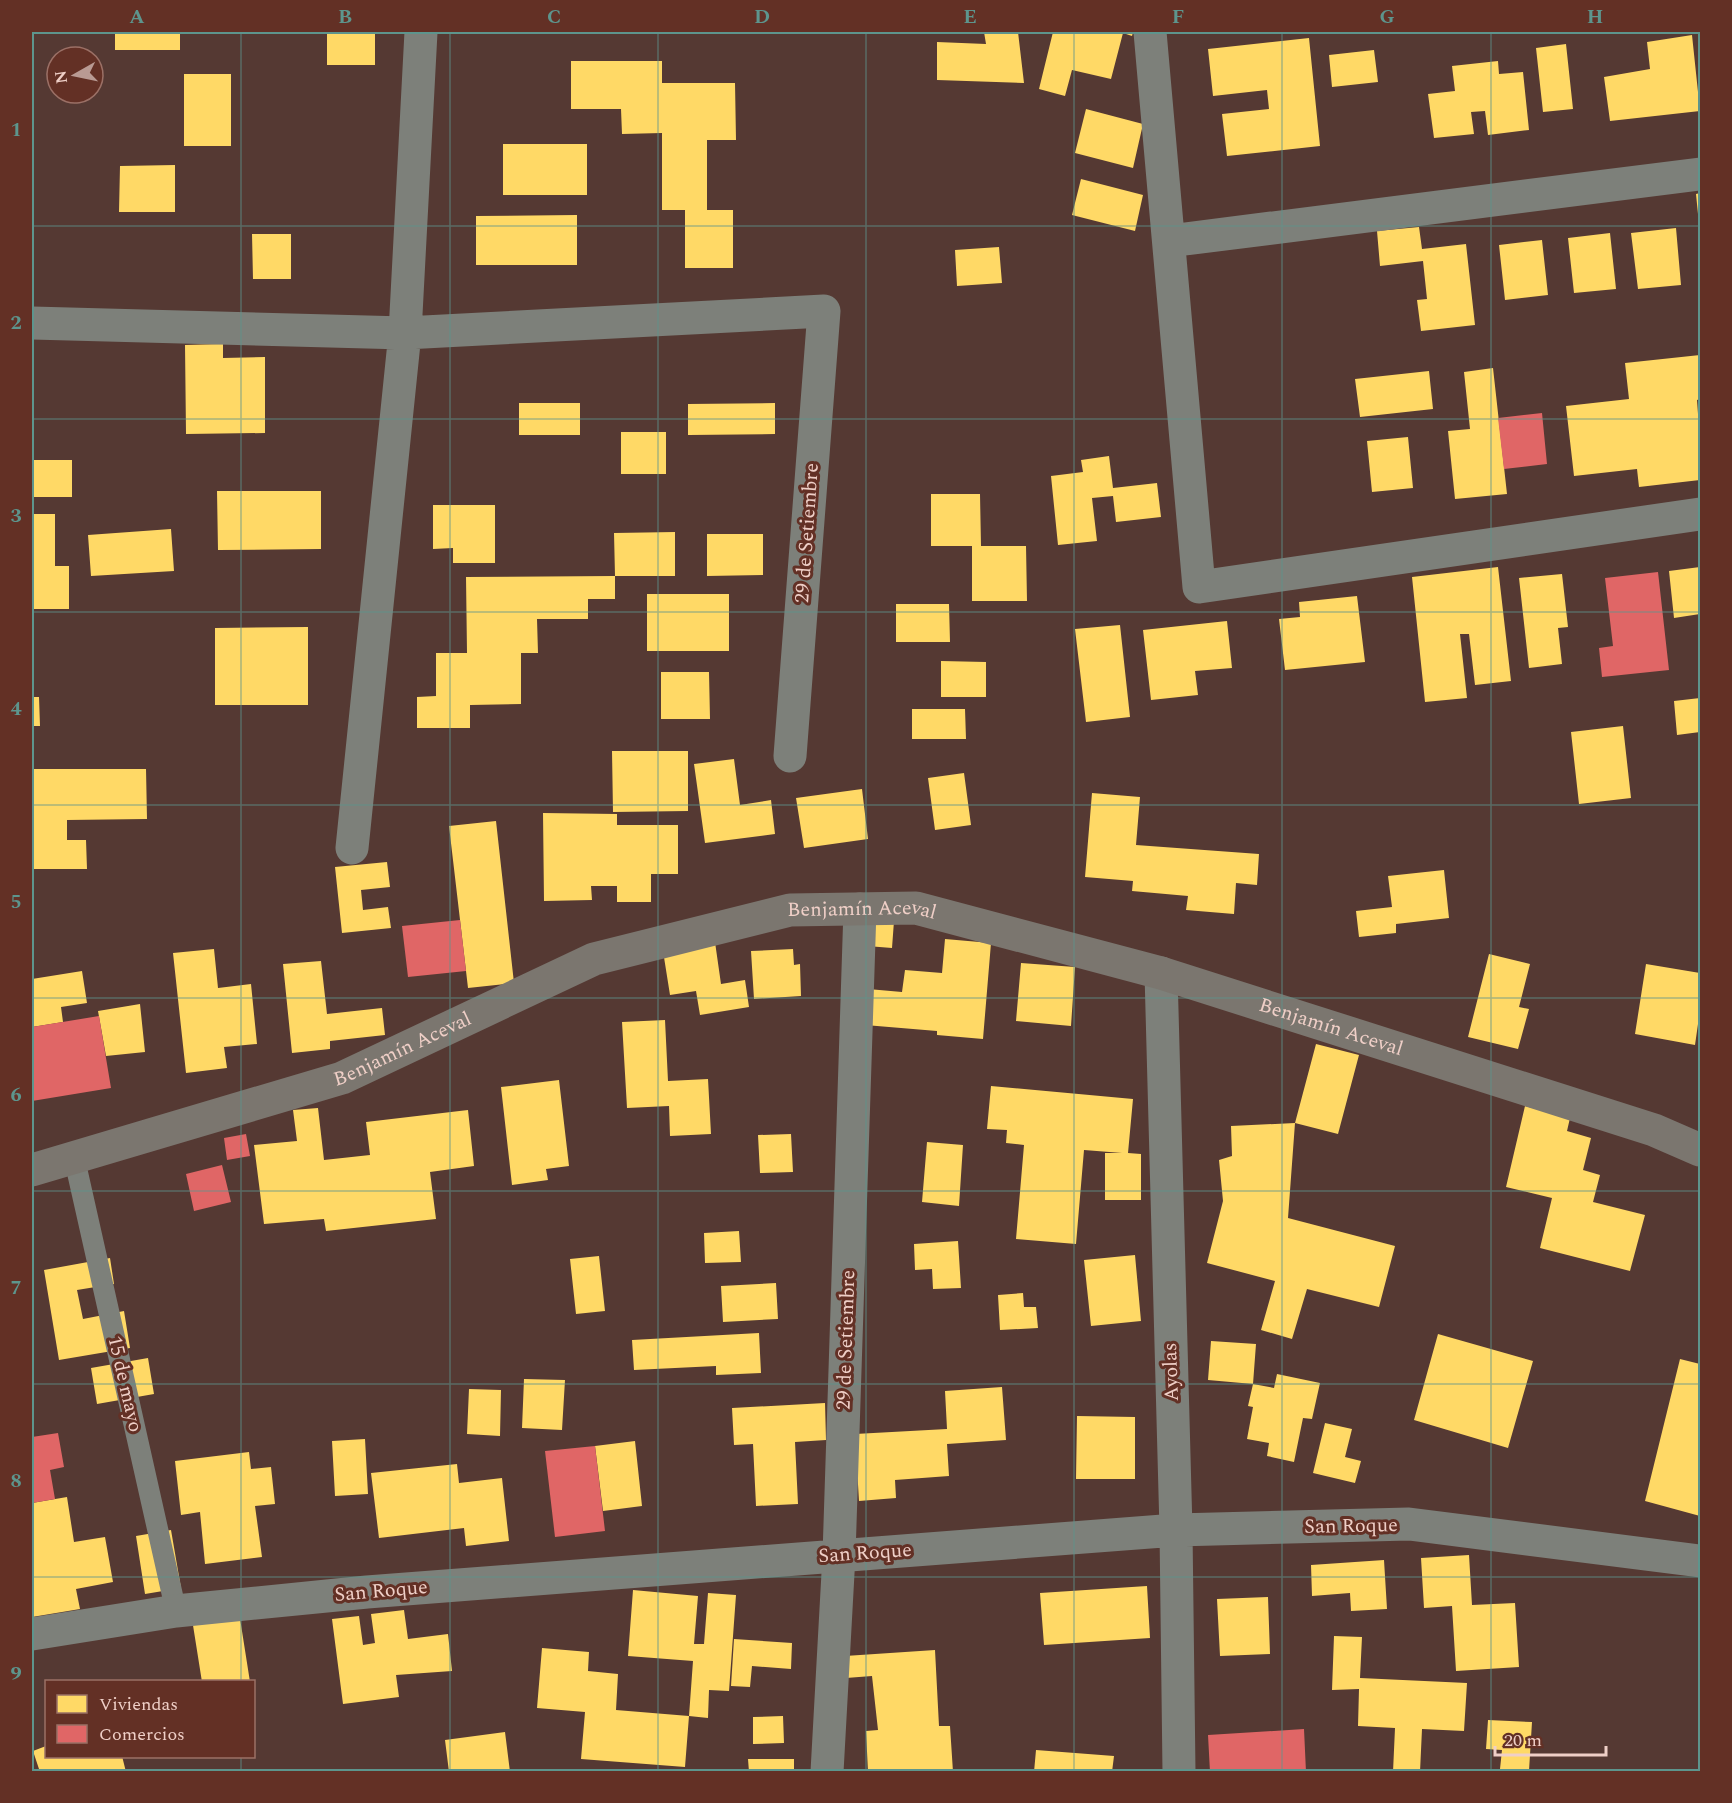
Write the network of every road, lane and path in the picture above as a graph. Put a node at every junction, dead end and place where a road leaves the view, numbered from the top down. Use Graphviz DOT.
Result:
graph roads {
  1 [pos="421,32"];
  2 [pos="1150,32"];
  3 [pos="1701,174"];
  4 [pos="1169,241"];
  5 [pos="32,322"];
  6 [pos="405,333"];
  7 [pos="1701,514"];
  8 [pos="790,756"];
  9 [pos="352,848"];
  10 [pos="860,909"];
  11 [pos="1161,973"];
  12 [pos="1701,1150"];
  13 [pos="74,1157"];
  14 [pos="32,1170"];
  15 [pos="1176,1530"];
  16 [pos="839,1555"];
  17 [pos="1701,1561"];
  18 [pos="176,1611"];
  19 [pos="32,1634"];
  20 [pos="827,1772"];
  21 [pos="1179,1772"];
  1 -- 6 [label="street"];
  2 -- 4 [label="street"];
  3 -- 4 [label="street"];
  4 -- 7 [label="street"];
  5 -- 6 [label="street"];
  6 -- 8 [label="street, 29 de Setiembre"];
  6 -- 9 [label="street"];
  10 -- 11 [label="street, Benjamín Aceval"];
  10 -- 13 [label="street, Benjamín Aceval"];
  10 -- 16 [label="street, 29 de Setiembre"];
  11 -- 12 [label="street, Benjamín Aceval"];
  11 -- 15 [label="street, Ayolas"];
  13 -- 14 [label="street, Benjamín Aceval"];
  13 -- 18 [label="lane, 15 de mayo"];
  15 -- 16 [label="street, San Roque"];
  15 -- 17 [label="street, San Roque"];
  15 -- 21 [label="street, Ayolas"];
  16 -- 18 [label="street, San Roque"];
  16 -- 20 [label="street, 29 de Setiembre"];
  18 -- 19 [label="street, San Roque"];
}
